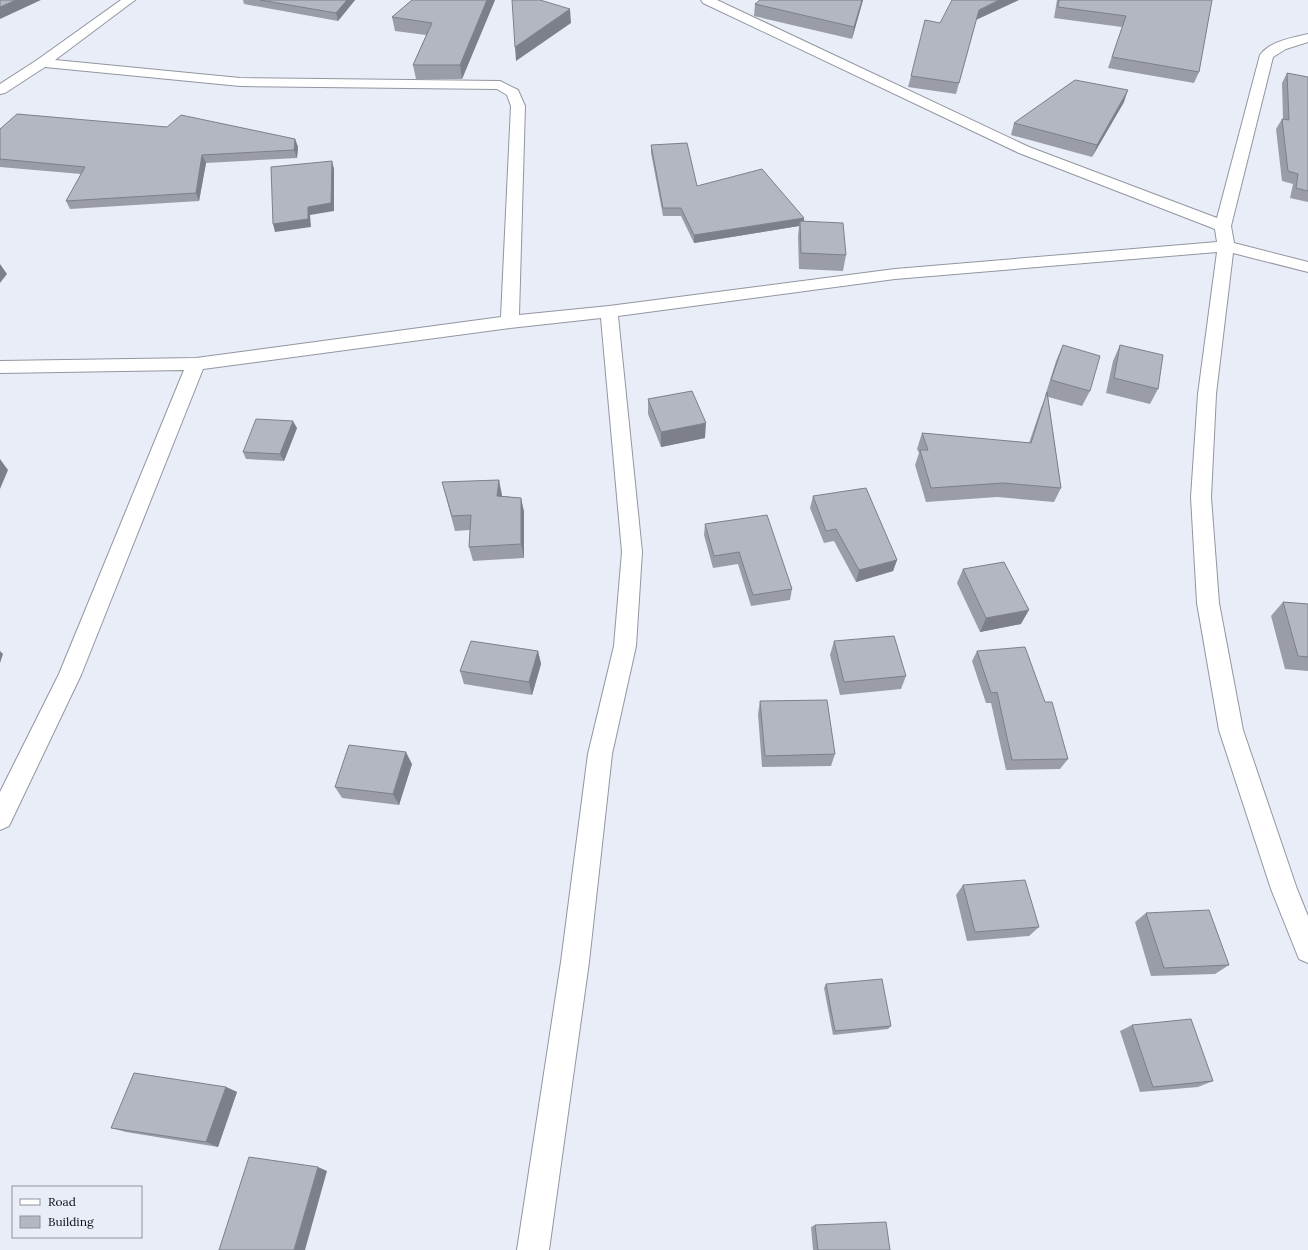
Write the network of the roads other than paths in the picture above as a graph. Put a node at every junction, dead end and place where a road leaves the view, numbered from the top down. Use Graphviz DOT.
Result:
graph roads {
  1 [pos="129,0"];
  2 [pos="706,0"];
  3 [pos="1308,38"];
  4 [pos="42,63"];
  5 [pos="0,90"];
  6 [pos="1224,236"];
  7 [pos="1308,267"];
  8 [pos="609,312"];
  9 [pos="510,322"];
  10 [pos="196,364"];
  11 [pos="0,367"];
  12 [pos="0,818"];
  13 [pos="1308,950"];
  14 [pos="533,1250"];
  1 -- 4 [label="street"];
  2 -- 6 [label="street"];
  3 -- 6 [label="street"];
  4 -- 5 [label="street"];
  4 -- 9 [label="street"];
  6 -- 7 [label="street"];
  6 -- 8 [label="street"];
  6 -- 13 [label="street"];
  8 -- 9 [label="street"];
  8 -- 14 [label="street"];
  9 -- 10 [label="street"];
  10 -- 11 [label="street"];
  10 -- 12 [label="street"];
}
